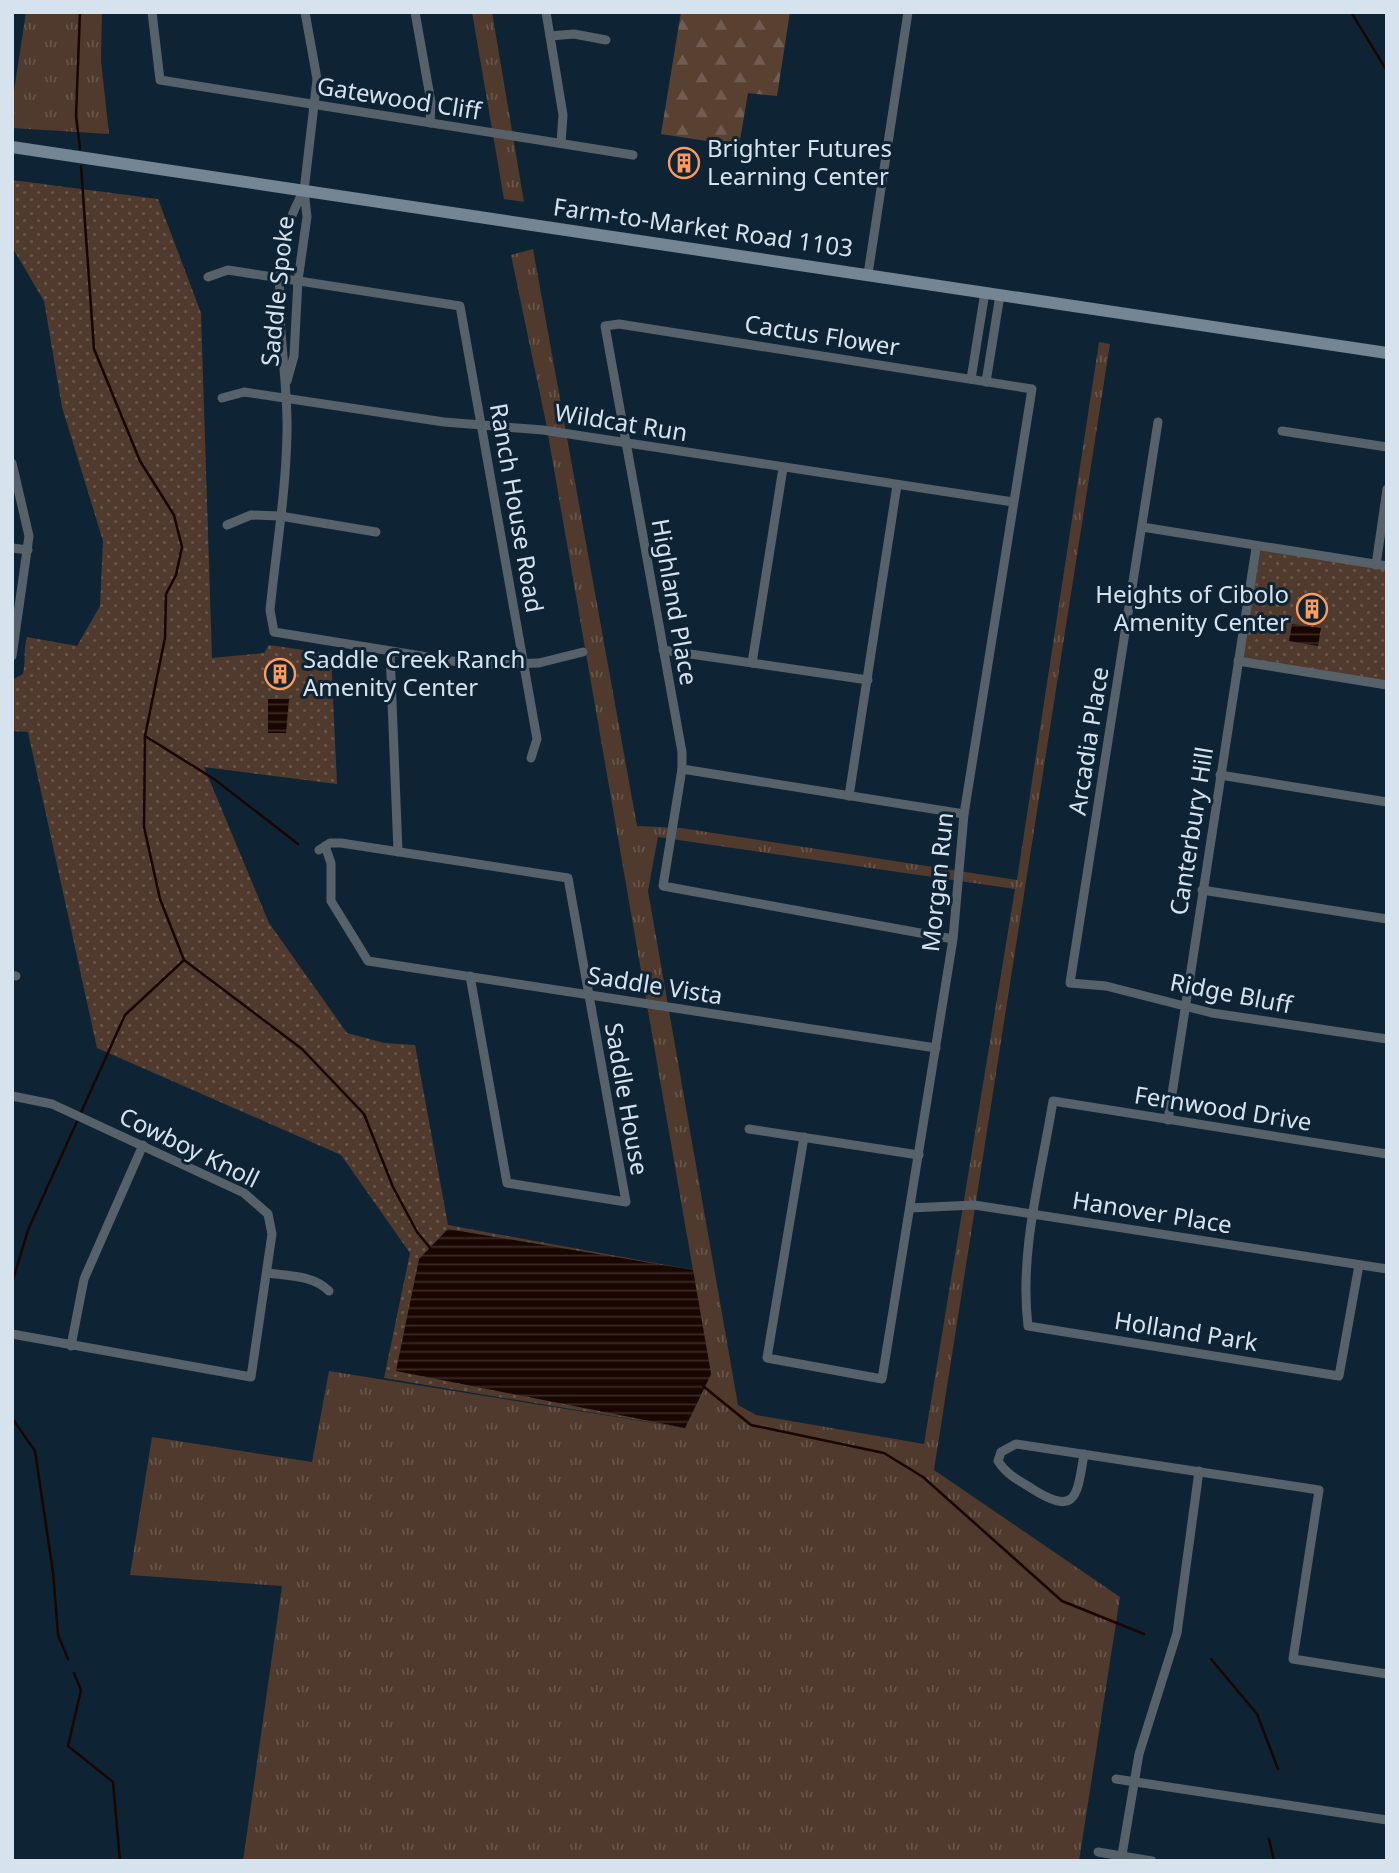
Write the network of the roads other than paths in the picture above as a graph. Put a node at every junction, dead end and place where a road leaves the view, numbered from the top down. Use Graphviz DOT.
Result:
graph roads {
  1 [pos="152,12"];
  2 [pos="305,12"];
  3 [pos="415,12"];
  4 [pos="546,12"];
  5 [pos="908,12"];
  6 [pos="550,36"];
  7 [pos="606,40"];
  8 [pos="314,106"];
  9 [pos="430,123"];
  10 [pos="561,143"];
  11 [pos="12,147"];
  12 [pos="633,155"];
  13 [pos="304,191"];
  14 [pos="868,274"];
  15 [pos="208,276"];
  16 [pos="280,279"];
  17 [pos="298,280"];
  18 [pos="985,292"];
  19 [pos="1000,295"];
  20 [pos="605,326"];
  21 [pos="1387,353"];
  22 [pos="971,379"];
  23 [pos="986,382"];
  24 [pos="287,383"];
  25 [pos="1032,389"];
  26 [pos="287,397"];
  27 [pos="222,398"];
  28 [pos="1158,422"];
  29 [pos="481,423"];
  30 [pos="1282,431"];
  31 [pos="625,444"];
  32 [pos="1387,447"];
  33 [pos="12,463"];
  34 [pos="783,468"];
  35 [pos="897,485"];
  36 [pos="1387,489"];
  37 [pos="1013,502"];
  38 [pos="281,516"];
  39 [pos="227,525"];
  40 [pos="1142,527"];
  41 [pos="376,532"];
  42 [pos="12,548"];
  43 [pos="1256,548"];
  44 [pos="28,550"];
  45 [pos="1376,565"];
  46 [pos="1387,566"];
  47 [pos="663,650"];
  48 [pos="390,651"];
  49 [pos="583,652"];
  50 [pos="12,656"];
  51 [pos="1238,661"];
  52 [pos="752,663"];
  53 [pos="525,664"];
  54 [pos="867,680"];
  55 [pos="1387,684"];
  56 [pos="531,758"];
  57 [pos="682,769"];
  58 [pos="1220,775"];
  59 [pos="849,796"];
  60 [pos="1387,802"];
  61 [pos="964,814"];
  62 [pos="398,852"];
  63 [pos="1202,890"];
  64 [pos="1387,919"];
  65 [pos="953,939"];
  66 [pos="470,976"];
  67 [pos="1070,983"];
  68 [pos="588,995"];
  69 [pos="1184,1007"];
  70 [pos="1387,1039"];
  71 [pos="936,1048"];
  72 [pos="12,1096"];
  73 [pos="1168,1120"];
  74 [pos="749,1129"];
  75 [pos="804,1137"];
  76 [pos="143,1145"];
  77 [pos="1387,1154"];
  78 [pos="919,1155"];
  79 [pos="910,1208"];
  80 [pos="1035,1214"];
  81 [pos="1359,1265"];
  82 [pos="1387,1269"];
  83 [pos="268,1273"];
  84 [pos="328,1291"];
  85 [pos="12,1334"];
  86 [pos="71,1346"];
  87 [pos="1084,1454"];
  88 [pos="1199,1471"];
  89 [pos="1387,1674"];
  90 [pos="1116,1779"];
  91 [pos="1135,1782"];
  92 [pos="1387,1820"];
  93 [pos="1098,1852"];
  94 [pos="1122,1855"];
  95 [pos="1152,1861"];
  1 -- 8 [label="street, Gatewood Cliff"];
  2 -- 8 [label="street"];
  3 -- 9 [label="street"];
  4 -- 6 [label="street"];
  5 -- 14 [label="street"];
  6 -- 7 [label="street"];
  6 -- 10 [label="street"];
  8 -- 9 [label="street, Gatewood Cliff"];
  8 -- 13 [label="street"];
  9 -- 10 [label="street, Gatewood Cliff"];
  10 -- 12 [label="street, Gatewood Cliff"];
  11 -- 13 [label="main road, Farm-to-Market Road 1103"];
  13 -- 14 [label="main road, Farm-to-Market Road 1103"];
  13 -- 16 [label="street, Saddle Spoke"];
  13 -- 17 [label="street, Saddle Spoke"];
  14 -- 18 [label="main road, Farm-to-Market Road 1103"];
  15 -- 16 [label="street"];
  16 -- 17 [label="street"];
  16 -- 24 [label="street, Saddle Spoke"];
  17 -- 24 [label="street, Saddle Spoke"];
  17 -- 29 [label="street, Ranch House Road"];
  18 -- 19 [label="main road, Farm-to-Market Road 1103"];
  18 -- 22 [label="street"];
  19 -- 21 [label="main road, Farm-to-Market Road 1103"];
  19 -- 23 [label="street"];
  20 -- 22 [label="street, Cactus Flower"];
  20 -- 31 [label="street, Highland Place"];
  22 -- 23 [label="street, Cactus Flower"];
  23 -- 25 [label="street, Cactus Flower"];
  24 -- 26 [label="street, Saddle Spoke"];
  25 -- 37 [label="street, Morgan Run"];
  26 -- 27 [label="street, Wildcat Run"];
  26 -- 29 [label="street, Wildcat Run"];
  26 -- 38 [label="street, Saddle Spoke"];
  28 -- 40 [label="street, Arcadia Place"];
  29 -- 31 [label="street, Wildcat Run"];
  29 -- 53 [label="street, Ranch House Road"];
  30 -- 32 [label="street"];
  31 -- 34 [label="street, Wildcat Run"];
  31 -- 47 [label="street, Highland Place"];
  33 -- 44 [label="street"];
  34 -- 35 [label="street, Wildcat Run"];
  34 -- 52 [label="street"];
  35 -- 37 [label="street, Wildcat Run"];
  35 -- 54 [label="street"];
  36 -- 45 [label="street"];
  37 -- 61 [label="street, Morgan Run"];
  38 -- 39 [label="street"];
  38 -- 41 [label="street"];
  38 -- 48 [label="street, Saddle Spoke"];
  40 -- 43 [label="street"];
  40 -- 67 [label="street, Arcadia Place"];
  42 -- 44 [label="street"];
  43 -- 45 [label="street"];
  43 -- 51 [label="street, Canterbury Hill"];
  44 -- 50 [label="street"];
  45 -- 46 [label="street"];
  47 -- 52 [label="street"];
  47 -- 57 [label="street, Highland Place"];
  48 -- 53 [label="street"];
  48 -- 62 [label="street"];
  49 -- 53 [label="street"];
  51 -- 55 [label="street"];
  51 -- 58 [label="street, Canterbury Hill"];
  52 -- 54 [label="street"];
  53 -- 56 [label="street, Ranch House Road"];
  54 -- 59 [label="street"];
  57 -- 59 [label="street"];
  57 -- 65 [label="street, Highland Place"];
  58 -- 60 [label="street"];
  58 -- 63 [label="street, Canterbury Hill"];
  59 -- 61 [label="street"];
  61 -- 65 [label="street, Morgan Run"];
  62 -- 66 [label="street, Saddle Vista"];
  62 -- 68 [label="street, Saddle House"];
  63 -- 64 [label="street"];
  63 -- 69 [label="street, Canterbury Hill"];
  65 -- 71 [label="street, Morgan Run"];
  66 -- 68 [label="street, Saddle Vista"];
  66 -- 68 [label="street, Saddle House"];
  67 -- 69 [label="street, Ridge Bluff"];
  68 -- 71 [label="street, Saddle Vista"];
  69 -- 70 [label="street, Ridge Bluff"];
  69 -- 73 [label="street, Canterbury Hill"];
  71 -- 78 [label="street, Morgan Run"];
  72 -- 76 [label="street, Cowboy Knoll"];
  73 -- 77 [label="street, Fernwood Drive"];
  73 -- 80 [label="street, Fernwood Drive"];
  74 -- 75 [label="street"];
  75 -- 78 [label="street"];
  75 -- 79 [label="street, Morgan Run"];
  76 -- 83 [label="street, Cowboy Knoll"];
  76 -- 86 [label="street"];
  78 -- 79 [label="street, Morgan Run"];
  79 -- 80 [label="street, Hanover Place"];
  80 -- 81 [label="street, Hanover Place"];
  80 -- 81 [label="street, Holland Park"];
  81 -- 82 [label="street, Hanover Place"];
  83 -- 84 [label="street"];
  83 -- 86 [label="street, Cowboy Knoll"];
  85 -- 86 [label="street"];
  87 -- 87 [label="street"];
  87 -- 88 [label="street"];
  88 -- 89 [label="street"];
  88 -- 91 [label="street"];
  90 -- 91 [label="street"];
  91 -- 92 [label="street"];
  91 -- 94 [label="street"];
  93 -- 94 [label="street"];
  94 -- 95 [label="street"];
}
